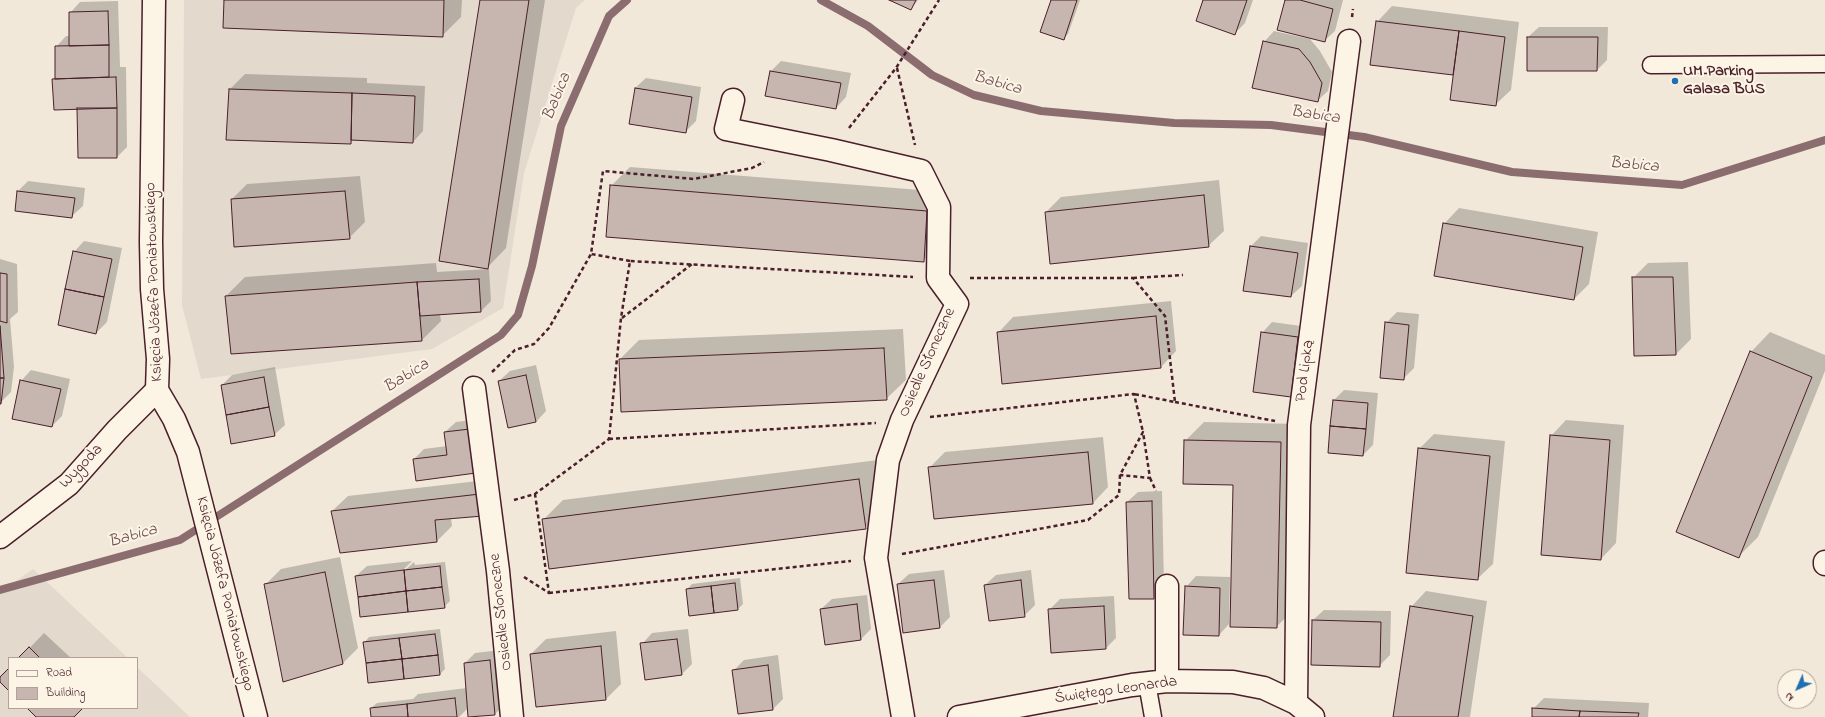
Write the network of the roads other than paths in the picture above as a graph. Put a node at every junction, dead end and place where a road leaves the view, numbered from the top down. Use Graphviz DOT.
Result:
graph roads {
  1 [pos="154,0"];
  2 [pos="1349,41"];
  3 [pos="1825,64"];
  4 [pos="1651,66"];
  5 [pos="733,100"];
  6 [pos="474,388"];
  7 [pos="157,390"];
  8 [pos="0,537"];
  9 [pos="1167,586"];
  10 [pos="1157,682"];
  11 [pos="1296,703"];
  12 [pos="256,717"];
  13 [pos="512,717"];
  14 [pos="902,717"];
  15 [pos="959,717"];
  16 [pos="1153,717"];
  17 [pos="1313,717"];
  1 -- 7 [label="street, Księcia Józefa Poniatowskiego"];
  2 -- 11 [label="street, Pod Lipką"];
  3 -- 4 [label="lane"];
  5 -- 14 [label="street, Osiedle Słoneczne"];
  6 -- 13 [label="street, Osiedle Słoneczne"];
  7 -- 8 [label="street, Wygoda"];
  7 -- 12 [label="street, Księcia Józefa Poniatowskiego"];
  9 -- 10 [label="street"];
  10 -- 11 [label="street, Świętego Leonarda"];
  10 -- 15 [label="street, Świętego Leonarda"];
  10 -- 16 [label="lane"];
  11 -- 17 [label="street, Świętego Leonarda"];
}
